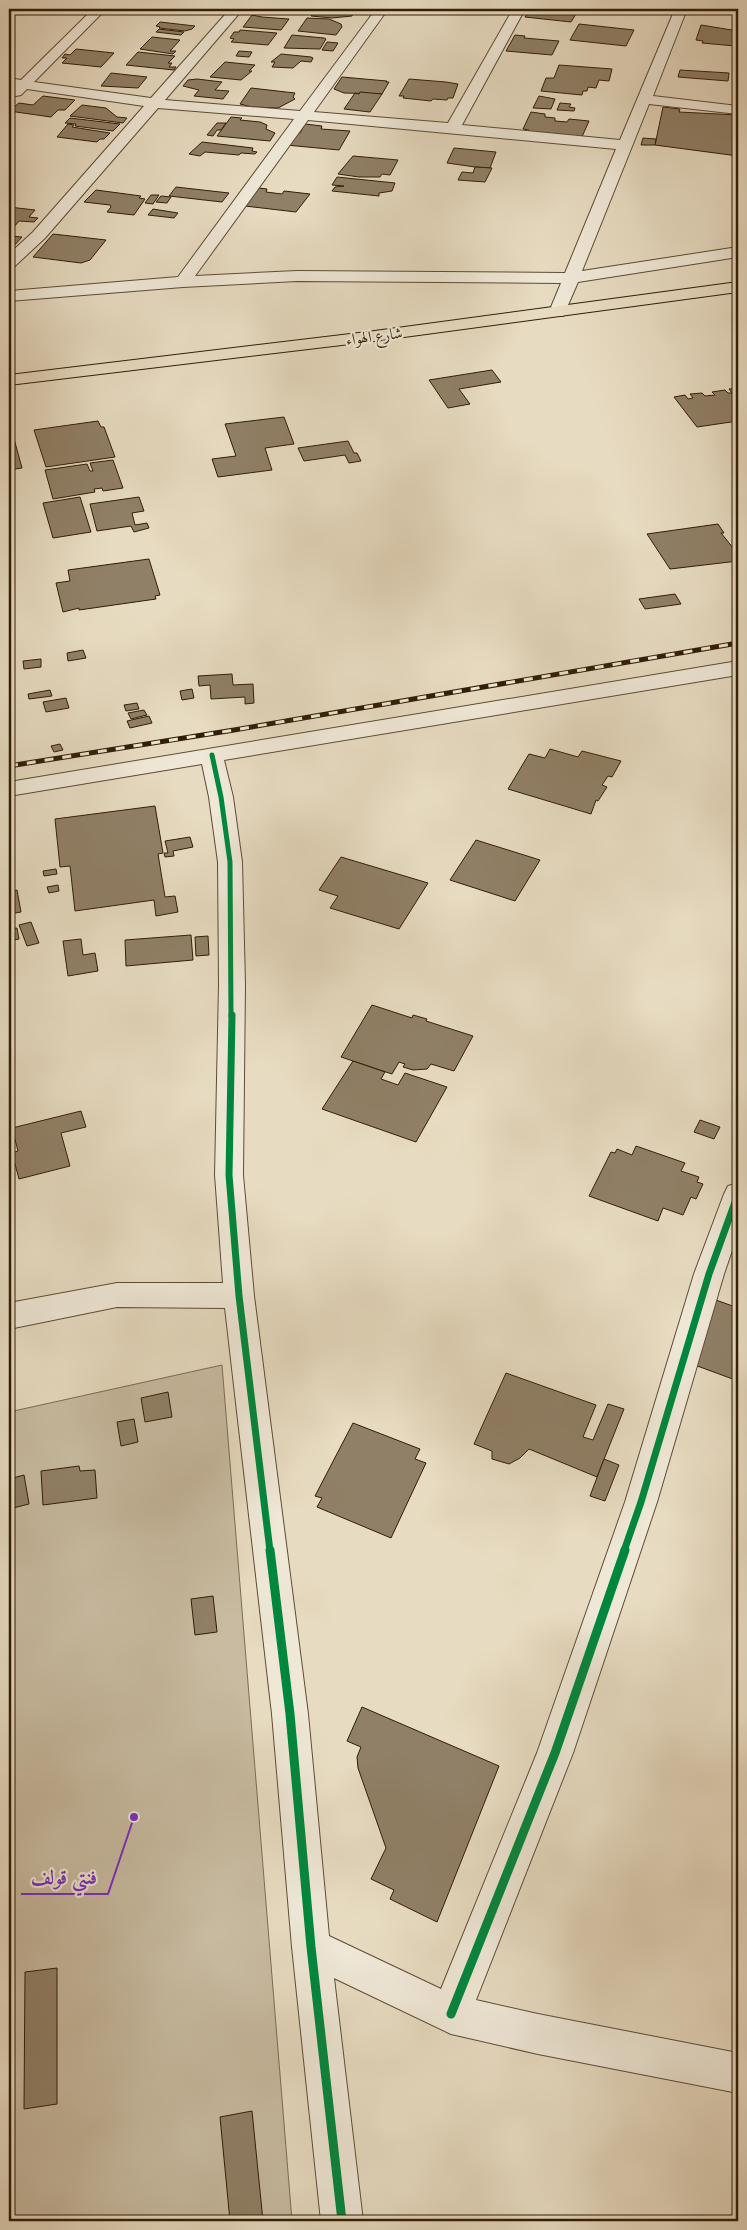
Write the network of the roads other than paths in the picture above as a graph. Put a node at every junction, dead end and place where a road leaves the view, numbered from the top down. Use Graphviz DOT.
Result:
graph roads {
  1 [pos="100,9"];
  2 [pos="238,9"];
  3 [pos="382,9"];
  4 [pos="519,9"];
  5 [pos="681,9"];
  6 [pos="9,82"];
  7 [pos="25,84"];
  8 [pos="644,99"];
  9 [pos="9,100"];
  10 [pos="154,103"];
  11 [pos="738,110"];
  12 [pos="305,115"];
  13 [pos="453,128"];
  14 [pos="624,145"];
  15 [pos="738,252"];
  16 [pos="9,262"];
  17 [pos="569,278"];
  18 [pos="183,282"];
  19 [pos="738,287"];
  20 [pos="9,290"];
  21 [pos="29,293"];
  22 [pos="9,296"];
  23 [pos="557,312"];
  24 [pos="639,317"];
  25 [pos="441,344"];
  26 [pos="254,368"];
  27 [pos="9,380"];
  28 [pos="48,392"];
  29 [pos="738,668"];
  30 [pos="212,755"];
  31 [pos="9,790"];
  32 [pos="738,1194"];
  33 [pos="239,1296"];
  34 [pos="9,1316"];
  35 [pos="311,1947"];
  36 [pos="451,2014"];
  37 [pos="738,2073"];
  38 [pos="342,2221"];
  1 -- 7 [label="street"];
  2 -- 10 [label="street"];
  3 -- 12 [label="street"];
  4 -- 13 [label="street"];
  5 -- 8 [label="street"];
  6 -- 7 [label="street"];
  7 -- 9 [label="street"];
  7 -- 10 [label="street"];
  8 -- 11 [label="street"];
  8 -- 14 [label="street"];
  10 -- 12 [label="street"];
  10 -- 16 [label="street"];
  12 -- 13 [label="street"];
  12 -- 18 [label="street"];
  13 -- 14 [label="street"];
  14 -- 17 [label="street"];
  15 -- 17 [label="street"];
  17 -- 18 [label="street"];
  17 -- 23 [label="street"];
  18 -- 21 [label="street"];
  19 -- 23 [label="main road, شارع الهواء"];
  20 -- 21 [label="street"];
  21 -- 22 [label="street"];
  23 -- 27 [label="main road, شارع الهواء"];
  24 -- 25 [label="main road"];
  26 -- 28 [label="main road"];
  29 -- 30 [label="street"];
  30 -- 31 [label="street"];
  30 -- 33 [label="street"];
  32 -- 36 [label="street"];
  33 -- 34 [label="street"];
  33 -- 35 [label="street"];
  35 -- 36 [label="street"];
  35 -- 38 [label="street"];
  36 -- 37 [label="street"];
}
